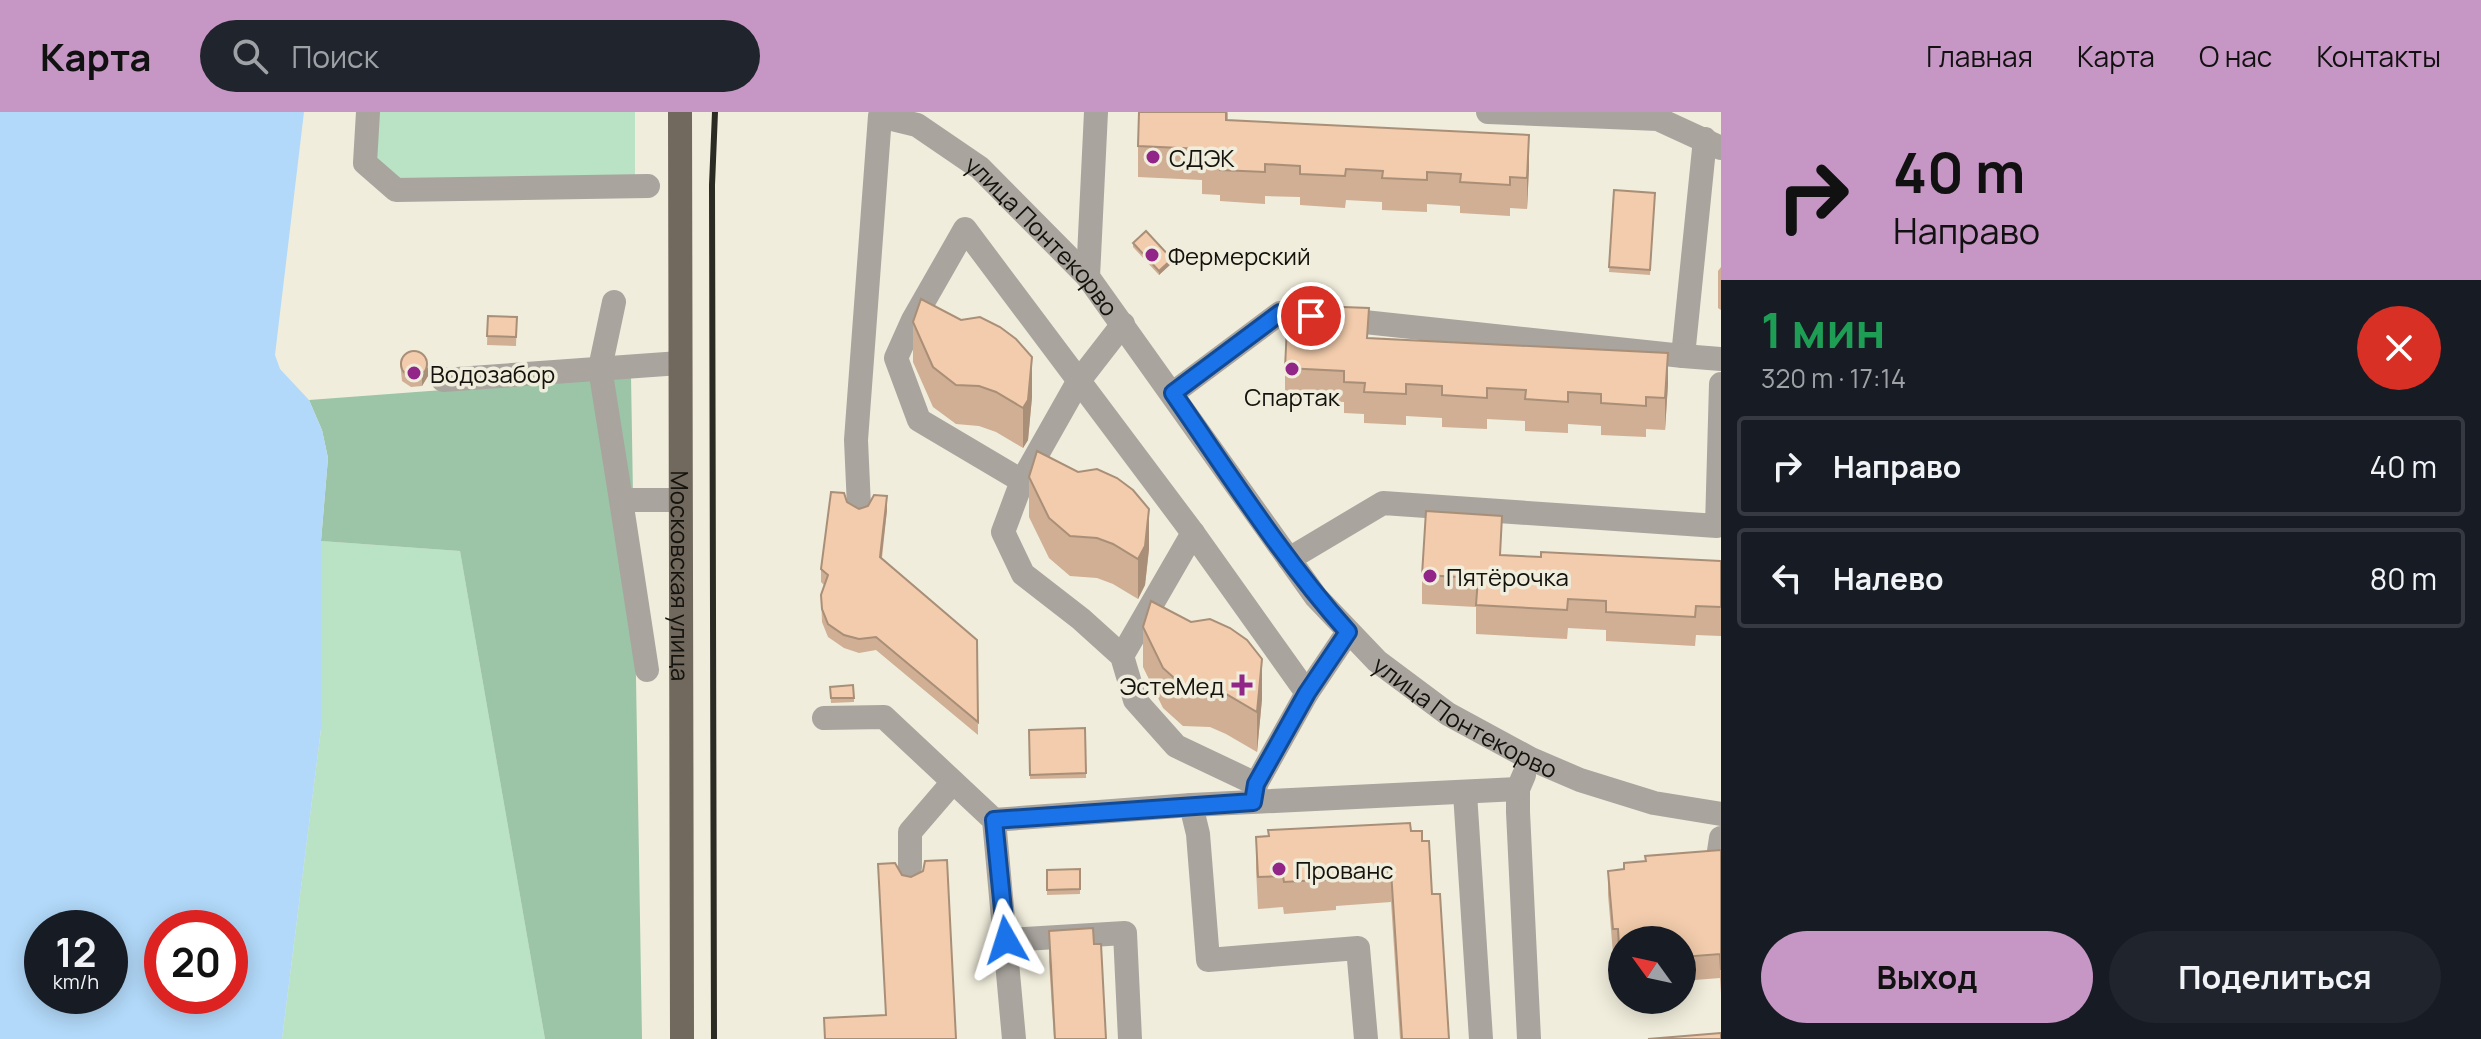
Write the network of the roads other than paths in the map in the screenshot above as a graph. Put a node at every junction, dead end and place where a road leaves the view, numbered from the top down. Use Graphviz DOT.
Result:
graph roads {
  1 [pos="368,112"];
  2 [pos="680,112"];
  3 [pos="1096,112"];
  4 [pos="1488,112"];
  5 [pos="1713,144"];
  6 [pos="648,186"];
  7 [pos="1088,277"];
  8 [pos="614,302"];
  9 [pos="1123,324"];
  10 [pos="1683,356"];
  11 [pos="1721,359"];
  12 [pos="680,363"];
  13 [pos="600,368"];
  14 [pos="443,380"];
  15 [pos="1078,382"];
  16 [pos="1721,384"];
  17 [pos="1173,393"];
  18 [pos="1022,481"];
  19 [pos="621,500"];
  20 [pos="680,500"];
  21 [pos="859,507"];
  22 [pos="1719,526"];
  23 [pos="1193,533"];
  24 [pos="1289,559"];
  25 [pos="1348,632"];
  26 [pos="1122,656"];
  27 [pos="647,670"];
  28 [pos="1307,693"];
  29 [pos="824,718"];
  30 [pos="1531,759"];
  31 [pos="953,782"];
  32 [pos="1518,789"];
  33 [pos="1254,793"];
  34 [pos="1465,793"];
  35 [pos="1191,805"];
  36 [pos="1721,814"];
  37 [pos="994,820"];
  38 [pos="910,867"];
  39 [pos="1006,940"];
  40 [pos="682,1039"];
  41 [pos="1014,1039"];
  42 [pos="1130,1039"];
  43 [pos="1366,1039"];
  44 [pos="1481,1039"];
  45 [pos="1529,1039"];
  1 -- 6 [label="street"];
  2 -- 12 [label="main road, Московская улица"];
  3 -- 7 [label="street"];
  4 -- 5 [label="street"];
  5 -- 10 [label="street"];
  7 -- 9 [label="street, улица Понтекорво"];
  7 -- 21 [label="street, улица Понтекорво"];
  8 -- 13 [label="street"];
  9 -- 15 [label="street"];
  9 -- 17 [label="street, улица Понтекорво"];
  10 -- 11 [label="street"];
  10 -- 17 [label="street"];
  12 -- 13 [label="street"];
  12 -- 20 [label="main road, Московская улица"];
  13 -- 14 [label="street"];
  13 -- 19 [label="street"];
  15 -- 18 [label="street"];
  15 -- 18 [label="street"];
  15 -- 23 [label="street"];
  16 -- 22 [label="street"];
  17 -- 24 [label="street, улица Понтекорво"];
  18 -- 26 [label="street"];
  19 -- 20 [label="street"];
  19 -- 27 [label="street"];
  20 -- 40 [label="main road, Московская улица"];
  22 -- 24 [label="street"];
  23 -- 26 [label="street"];
  23 -- 28 [label="street"];
  24 -- 25 [label="street, улица Понтекорво"];
  25 -- 28 [label="street"];
  25 -- 30 [label="street, улица Понтекорво"];
  26 -- 33 [label="street"];
  28 -- 33 [label="street"];
  29 -- 31 [label="street"];
  30 -- 32 [label="street"];
  30 -- 36 [label="street, улица Понтекорво"];
  31 -- 37 [label="street"];
  31 -- 38 [label="street"];
  32 -- 34 [label="street"];
  32 -- 45 [label="street"];
  33 -- 34 [label="street"];
  33 -- 35 [label="street"];
  34 -- 44 [label="street"];
  35 -- 37 [label="street"];
  35 -- 43 [label="street"];
  37 -- 39 [label="street"];
  39 -- 41 [label="street"];
  39 -- 42 [label="street"];
}
